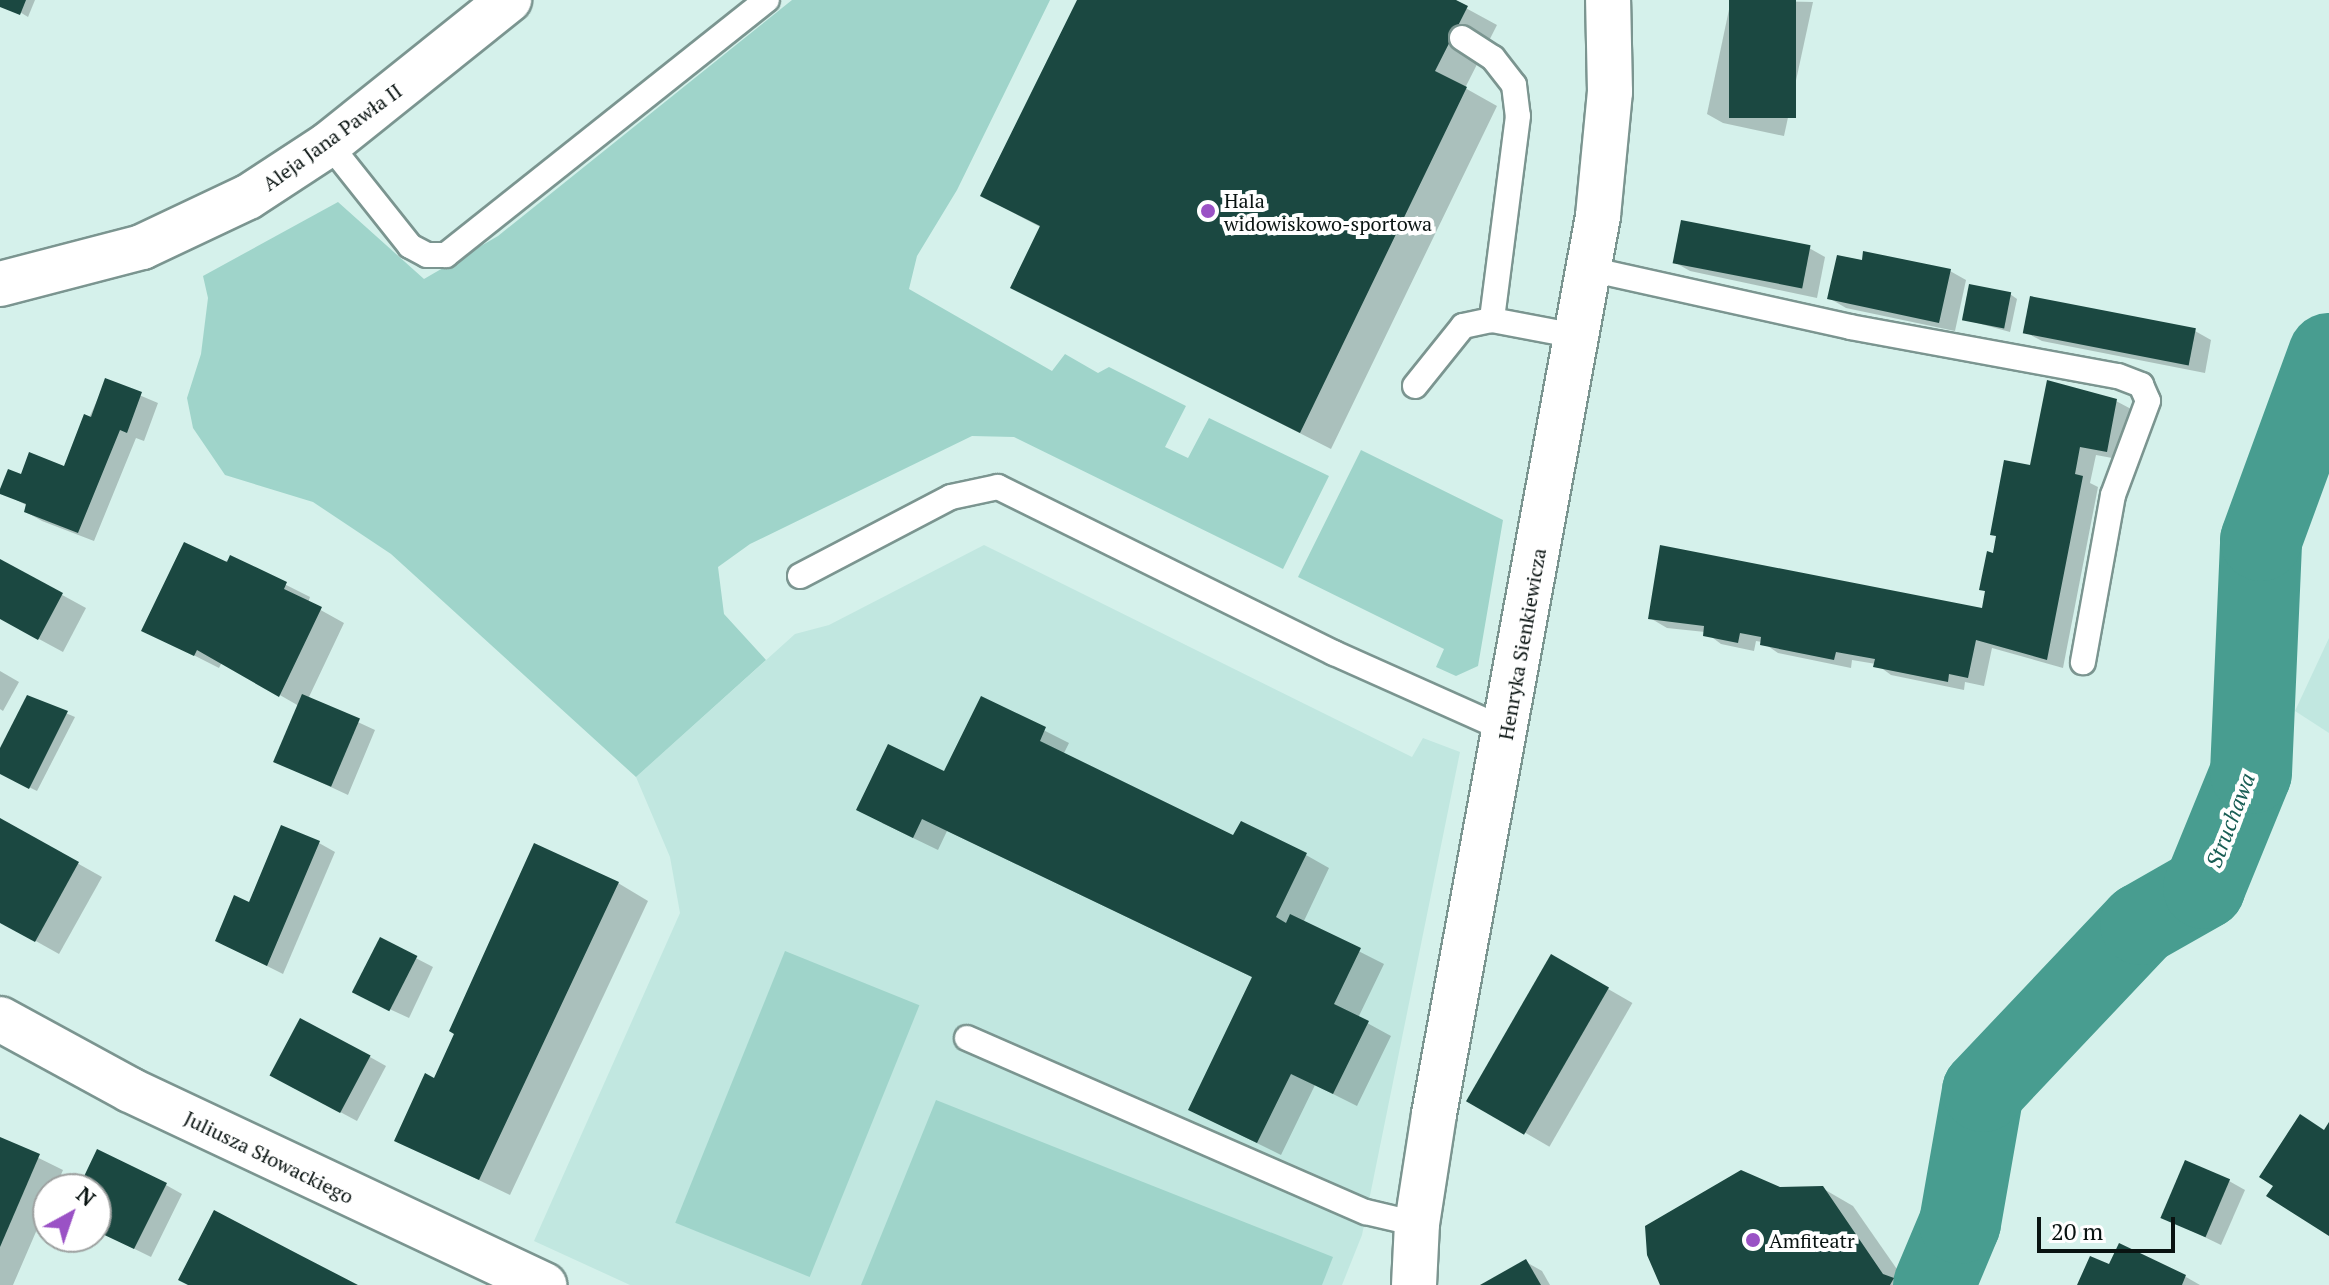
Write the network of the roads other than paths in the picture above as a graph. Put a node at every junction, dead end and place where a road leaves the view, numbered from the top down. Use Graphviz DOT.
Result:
graph roads {
  1 [pos="509,0"];
  2 [pos="767,0"];
  3 [pos="1608,0"];
  4 [pos="1462,38"];
  5 [pos="329,144"];
  6 [pos="1589,269"];
  7 [pos="0,284"];
  8 [pos="1492,320"];
  9 [pos="1577,336"];
  10 [pos="1415,386"];
  11 [pos="800,576"];
  12 [pos="2083,662"];
  13 [pos="1506,730"];
  14 [pos="0,1019"];
  15 [pos="967,1038"];
  16 [pos="1417,1224"];
  17 [pos="544,1285"];
  18 [pos="1414,1285"];
  1 -- 5 [label="street, Aleja Jana Pawła II"];
  2 -- 5 [label="lane"];
  3 -- 6 [label="street, Henryka Sienkiewicza"];
  4 -- 8 [label="lane"];
  5 -- 7 [label="street, Aleja Jana Pawła II"];
  6 -- 9 [label="street, Henryka Sienkiewicza"];
  6 -- 12 [label="lane"];
  8 -- 9 [label="lane"];
  8 -- 10 [label="lane"];
  9 -- 13 [label="street, Henryka Sienkiewicza"];
  11 -- 13 [label="lane"];
  13 -- 16 [label="street, Henryka Sienkiewicza"];
  14 -- 17 [label="street, Juliusza Słowackiego"];
  15 -- 16 [label="lane"];
  16 -- 18 [label="street, Henryka Sienkiewicza"];
}
